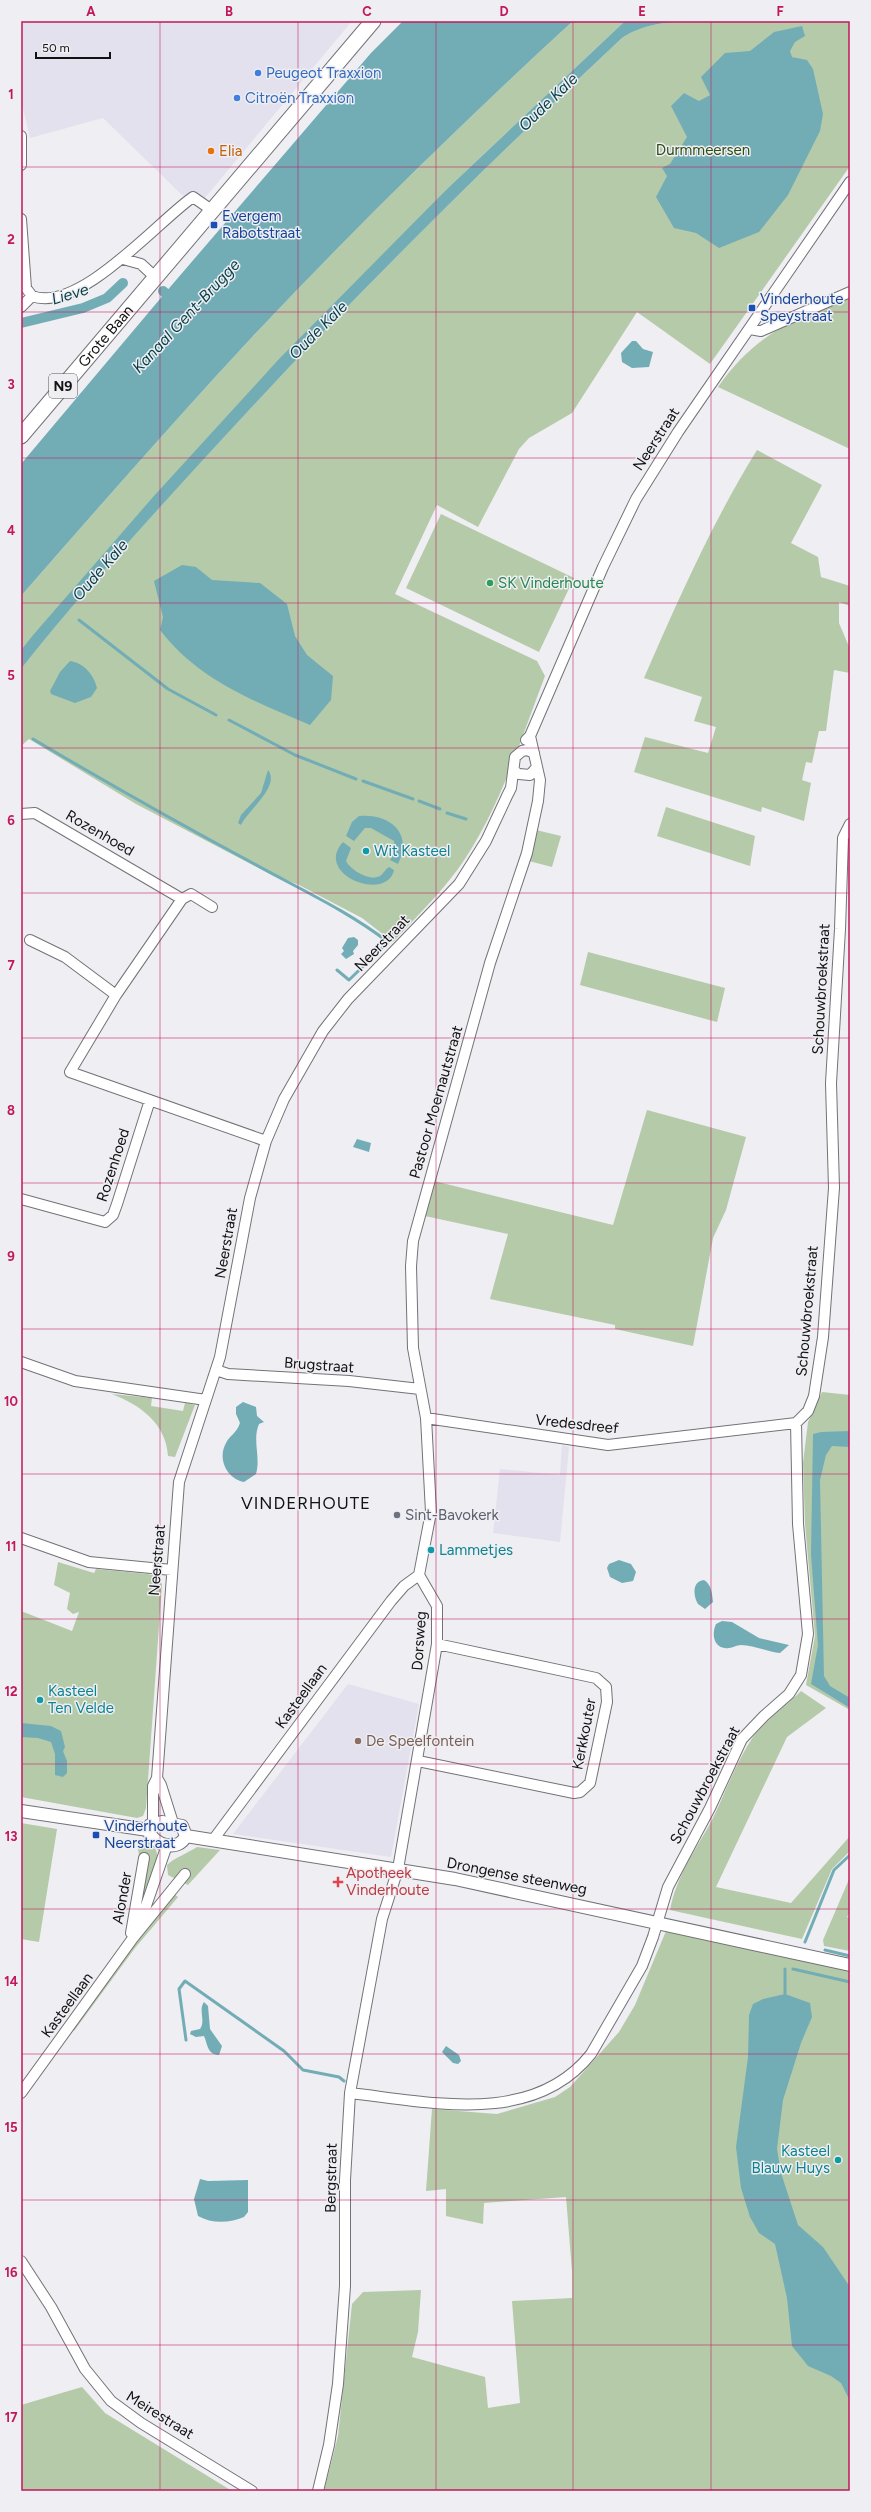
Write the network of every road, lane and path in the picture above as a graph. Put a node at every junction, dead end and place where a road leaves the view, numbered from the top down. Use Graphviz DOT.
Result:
graph roads {
  1 [pos="374,21"];
  2 [pos="21,136"];
  3 [pos="21,165"];
  4 [pos="850,182"];
  5 [pos="213,211"];
  6 [pos="21,219"];
  7 [pos="123,259"];
  8 [pos="155,277"];
  9 [pos="850,292"];
  10 [pos="32,296"];
  11 [pos="21,307"];
  12 [pos="750,329"];
  13 [pos="21,436"];
  14 [pos="530,736"];
  15 [pos="522,751"];
  16 [pos="534,753"];
  17 [pos="537,767"];
  18 [pos="522,774"];
  19 [pos="538,801"];
  20 [pos="21,814"];
  21 [pos="850,824"];
  22 [pos="182,899"];
  23 [pos="212,906"];
  24 [pos="30,940"];
  25 [pos="116,995"];
  26 [pos="150,1100"];
  27 [pos="266,1141"];
  28 [pos="21,1199"];
  29 [pos="21,1362"];
  30 [pos="216,1370"];
  31 [pos="420,1389"];
  32 [pos="206,1400"];
  33 [pos="426,1418"];
  34 [pos="796,1423"];
  35 [pos="21,1538"];
  36 [pos="172,1570"];
  37 [pos="419,1575"];
  38 [pos="437,1644"];
  39 [pos="418,1761"];
  40 [pos="156,1778"];
  41 [pos="21,1811"];
  42 [pos="173,1823"];
  43 [pos="150,1826"];
  44 [pos="186,1836"];
  45 [pos="213,1840"];
  46 [pos="167,1845"];
  47 [pos="144,1858"];
  48 [pos="398,1869"];
  49 [pos="186,1874"];
  50 [pos="658,1922"];
  51 [pos="136,1934"];
  52 [pos="129,1943"];
  53 [pos="850,1965"];
  54 [pos="21,2093"];
  55 [pos="350,2093"];
  56 [pos="21,2261"];
  57 [pos="252,2491"];
  58 [pos="318,2491"];
  1 -- 5 [label="main road, N9"];
  2 -- 3 [label="street"];
  4 -- 12 [label="street, Neerstraat"];
  5 -- 7 [label="street"];
  5 -- 8 [label="main road, N9"];
  6 -- 10 [label="street"];
  7 -- 8 [label="street"];
  7 -- 10 [label="street"];
  8 -- 13 [label="main road, Grote Baan / N9"];
  9 -- 12 [label="street"];
  10 -- 11 [label="street"];
  12 -- 14 [label="street, Neerstraat"];
  14 -- 15 [label="street, Neerstraat"];
  14 -- 16 [label="street"];
  15 -- 16 [label="street"];
  15 -- 18 [label="street, Neerstraat"];
  16 -- 17 [label="street"];
  17 -- 18 [label="street"];
  17 -- 19 [label="street, Pastoor Moernautstraat"];
  18 -- 19 [label="street, Pastoor Moernautstraat"];
  18 -- 27 [label="street, Neerstraat"];
  19 -- 31 [label="street, Pastoor Moernautstraat"];
  20 -- 22 [label="street, Rozenhoed"];
  21 -- 34 [label="street, Schouwbroekstraat"];
  22 -- 23 [label="street"];
  22 -- 25 [label="street"];
  24 -- 25 [label="street"];
  25 -- 26 [label="street"];
  26 -- 27 [label="street"];
  26 -- 28 [label="street, Rozenhoed"];
  27 -- 30 [label="street, Neerstraat"];
  29 -- 32 [label="street"];
  30 -- 31 [label="street, Brugstraat"];
  30 -- 32 [label="street, Neerstraat"];
  31 -- 33 [label="street, Pastoor Moernautstraat"];
  32 -- 36 [label="street, Neerstraat"];
  33 -- 34 [label="street, Vredesdreef"];
  33 -- 37 [label="street"];
  34 -- 50 [label="street, Schouwbroekstraat"];
  35 -- 36 [label="street"];
  36 -- 40 [label="street, Neerstraat"];
  37 -- 38 [label="street, Dorsweg"];
  37 -- 45 [label="street, Kasteellaan"];
  38 -- 39 [label="street, Dorsweg"];
  38 -- 39 [label="street, Kerkkouter"];
  39 -- 48 [label="street, Dorsweg"];
  40 -- 42 [label="street"];
  40 -- 43 [label="street, Neerstraat"];
  41 -- 43 [label="street"];
  42 -- 43 [label="street"];
  42 -- 44 [label="street"];
  43 -- 46 [label="street"];
  44 -- 45 [label="street, Drongense steenweg"];
  44 -- 46 [label="street"];
  45 -- 48 [label="street, Drongense steenweg"];
  46 -- 51 [label="street, Kasteellaan"];
  47 -- 52 [label="street, Alonder"];
  48 -- 50 [label="street, Drongense steenweg"];
  48 -- 55 [label="street, Bergstraat"];
  49 -- 51 [label="street, Kasteellaan"];
  50 -- 53 [label="street, Drongense steenweg"];
  50 -- 55 [label="street, Schouwbroekstraat"];
  51 -- 52 [label="street, Kasteellaan"];
  52 -- 54 [label="street, Kasteellaan"];
  55 -- 58 [label="street, Bergstraat"];
  56 -- 57 [label="street, Meirestraat"];
}
